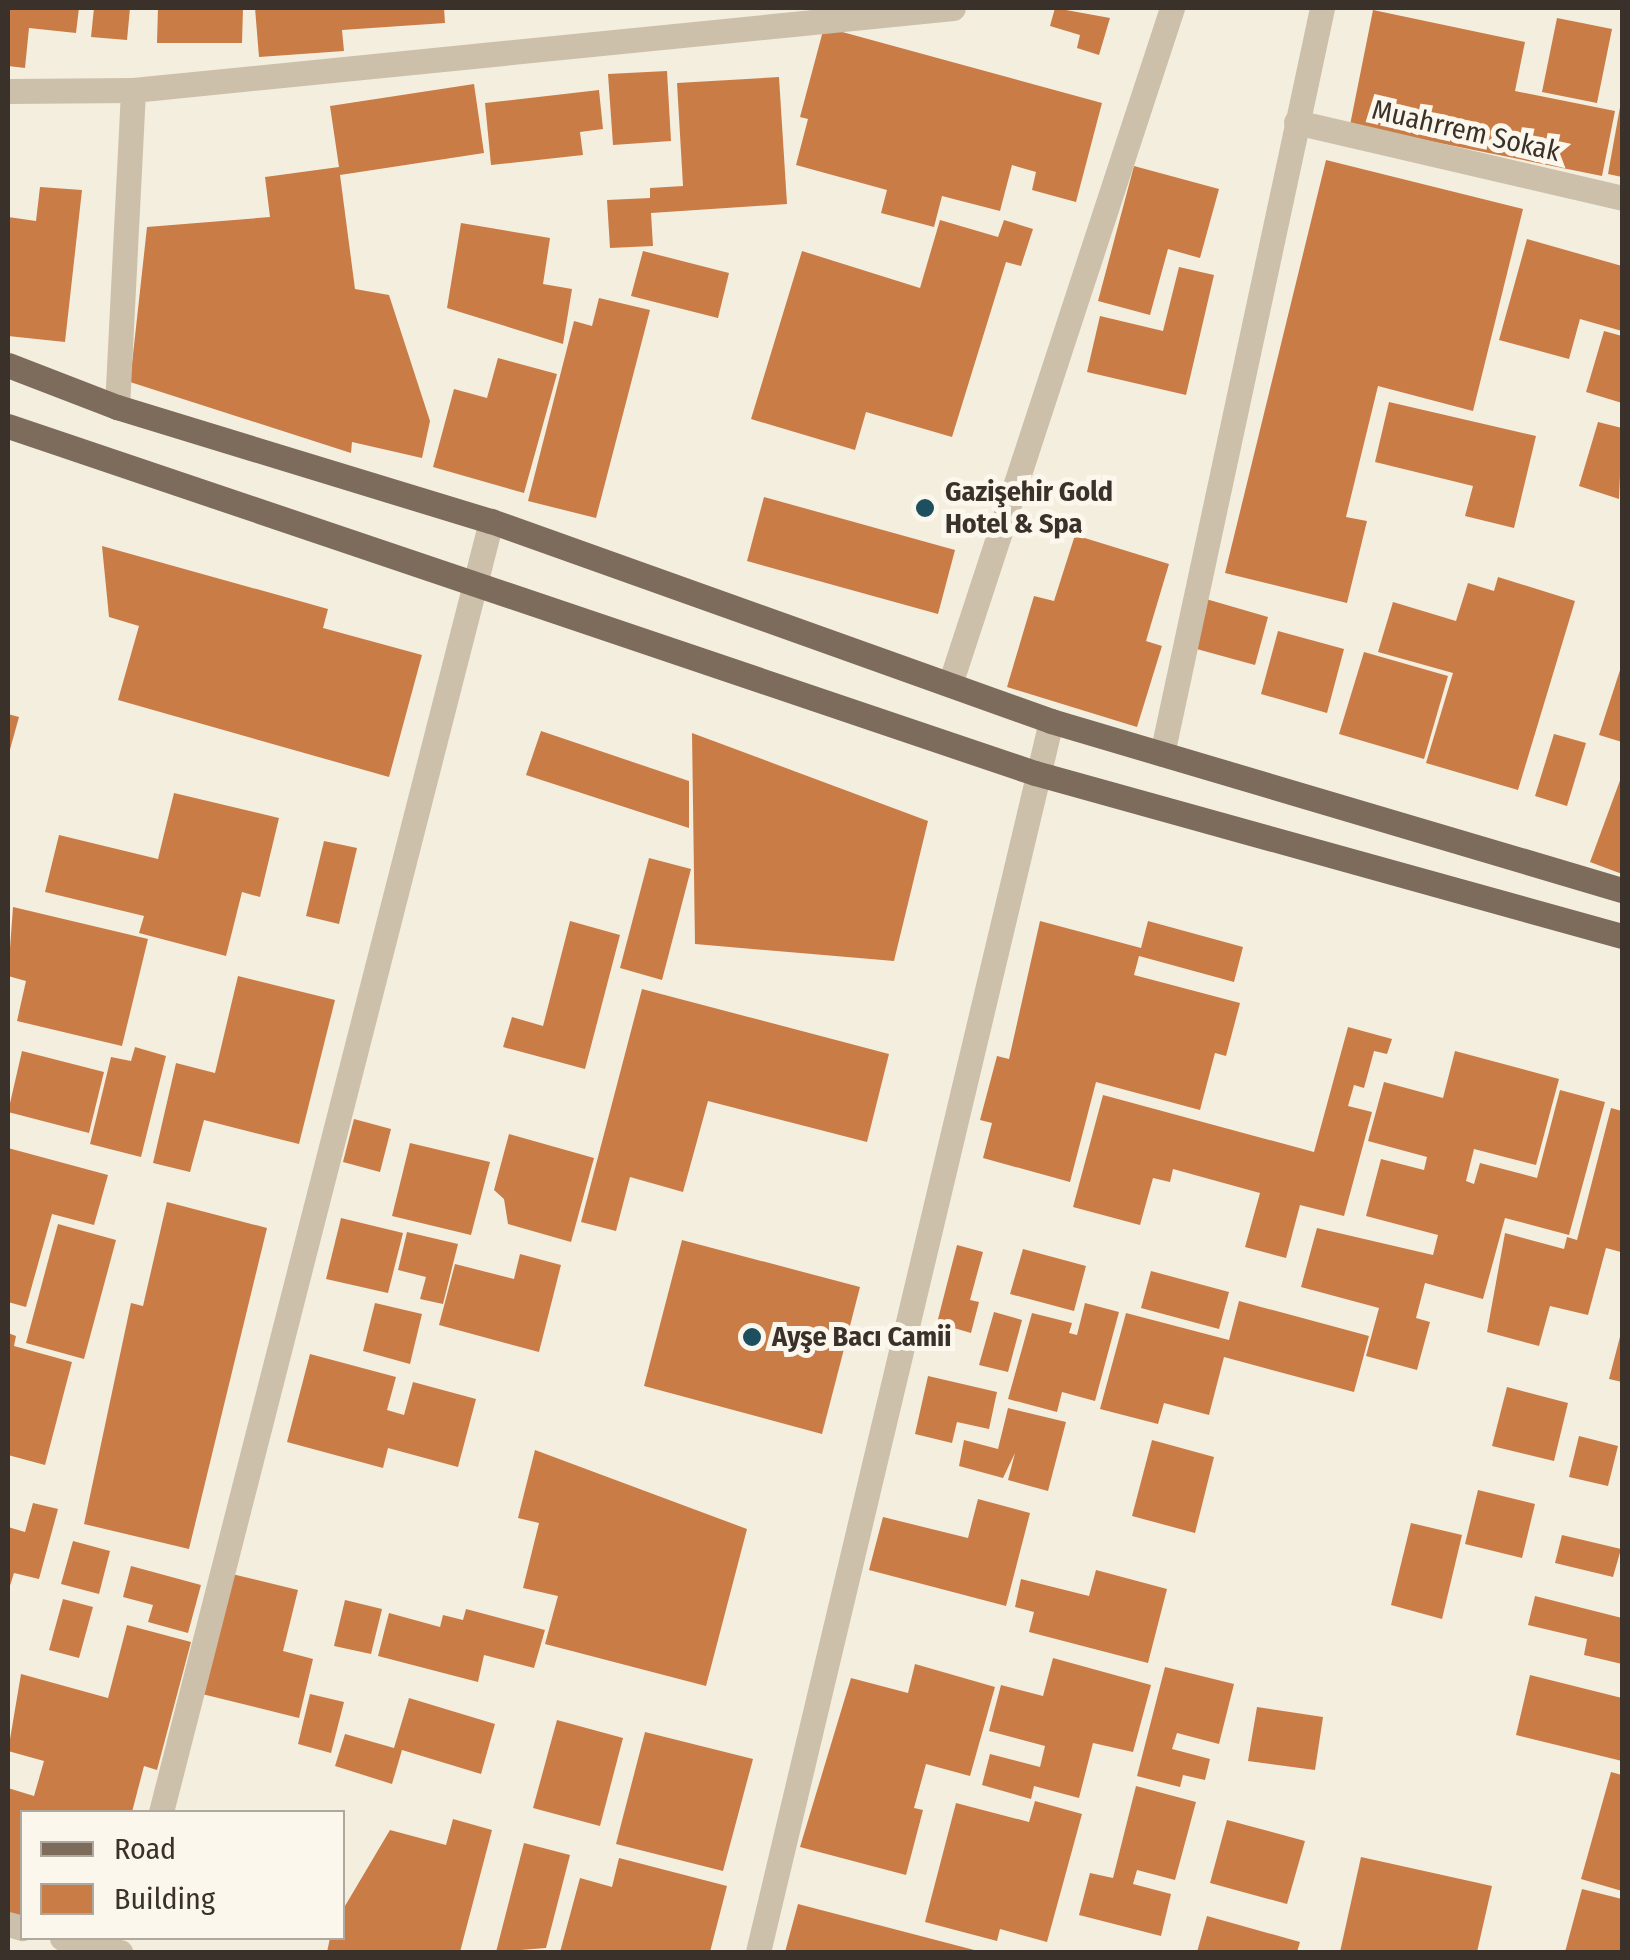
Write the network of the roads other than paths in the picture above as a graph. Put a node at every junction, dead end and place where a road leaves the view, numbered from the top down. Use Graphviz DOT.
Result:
graph roads {
  1 [pos="953,8"];
  2 [pos="1172,8"];
  3 [pos="1322,8"];
  4 [pos="132,90"];
  5 [pos="8,91"];
  6 [pos="1296,122"];
  7 [pos="1622,198"];
  8 [pos="8,365"];
  9 [pos="117,407"];
  10 [pos="8,426"];
  11 [pos="491,522"];
  12 [pos="474,581"];
  13 [pos="950,684"];
  14 [pos="1051,721"];
  15 [pos="1162,754"];
  16 [pos="1035,773"];
  17 [pos="1622,890"];
  18 [pos="1622,936"];
  19 [pos="162,1810"];
  20 [pos="71,1940"];
  21 [pos="123,1952"];
  22 [pos="758,1952"];
  1 -- 4 [label="street"];
  2 -- 13 [label="street"];
  3 -- 6 [label="street"];
  4 -- 5 [label="street"];
  4 -- 9 [label="street"];
  6 -- 7 [label="street, Muahrrem Sokak"];
  6 -- 15 [label="street"];
  8 -- 9 [label="main road"];
  9 -- 11 [label="main road"];
  10 -- 12 [label="main road"];
  11 -- 12 [label="street"];
  11 -- 13 [label="main road"];
  12 -- 16 [label="main road"];
  12 -- 19 [label="street"];
  13 -- 14 [label="main road"];
  14 -- 15 [label="main road"];
  14 -- 16 [label="street"];
  15 -- 17 [label="main road"];
  16 -- 18 [label="main road"];
  16 -- 22 [label="street"];
  20 -- 21 [label="street"];
}
